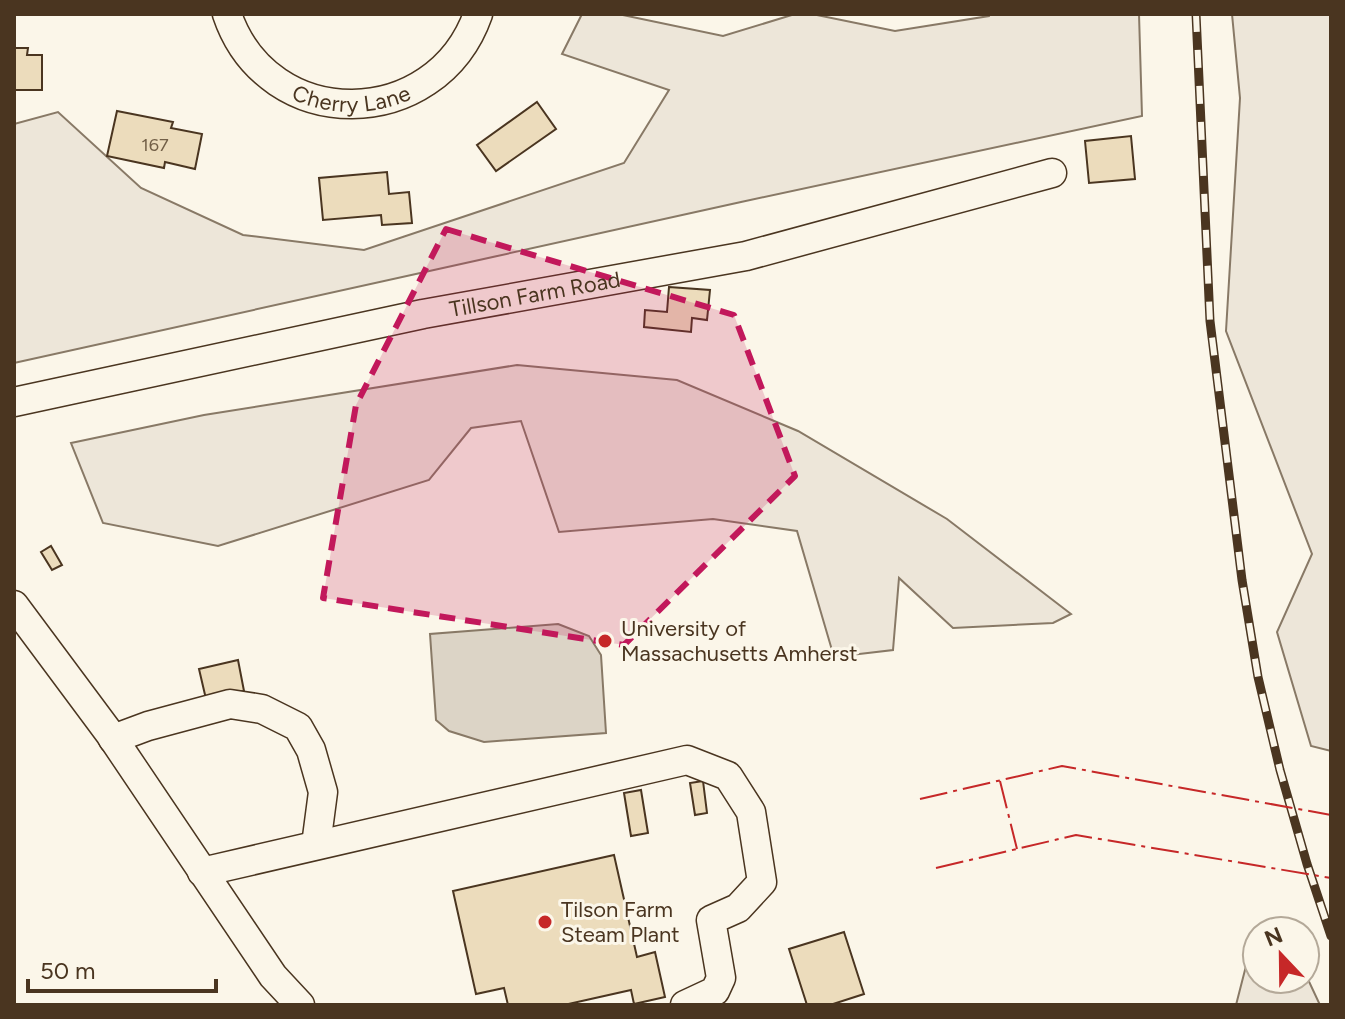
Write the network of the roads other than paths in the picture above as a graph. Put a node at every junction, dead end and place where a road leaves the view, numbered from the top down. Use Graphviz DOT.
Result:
graph roads {
  1 [pos="227,14"];
  2 [pos="478,14"];
  3 [pos="1052,173"];
  4 [pos="14,402"];
  5 [pos="14,605"];
  6 [pos="113,739"];
  7 [pos="316,845"];
  8 [pos="202,872"];
  9 [pos="300,1005"];
  10 [pos="685,1005"];
  1 -- 2 [label="street, Cherry Lane"];
  3 -- 4 [label="street, Tillson Farm Road"];
  5 -- 6 [label="street"];
  6 -- 7 [label="street"];
  6 -- 8 [label="street"];
  7 -- 8 [label="street"];
  7 -- 10 [label="street"];
  8 -- 9 [label="street"];
}
